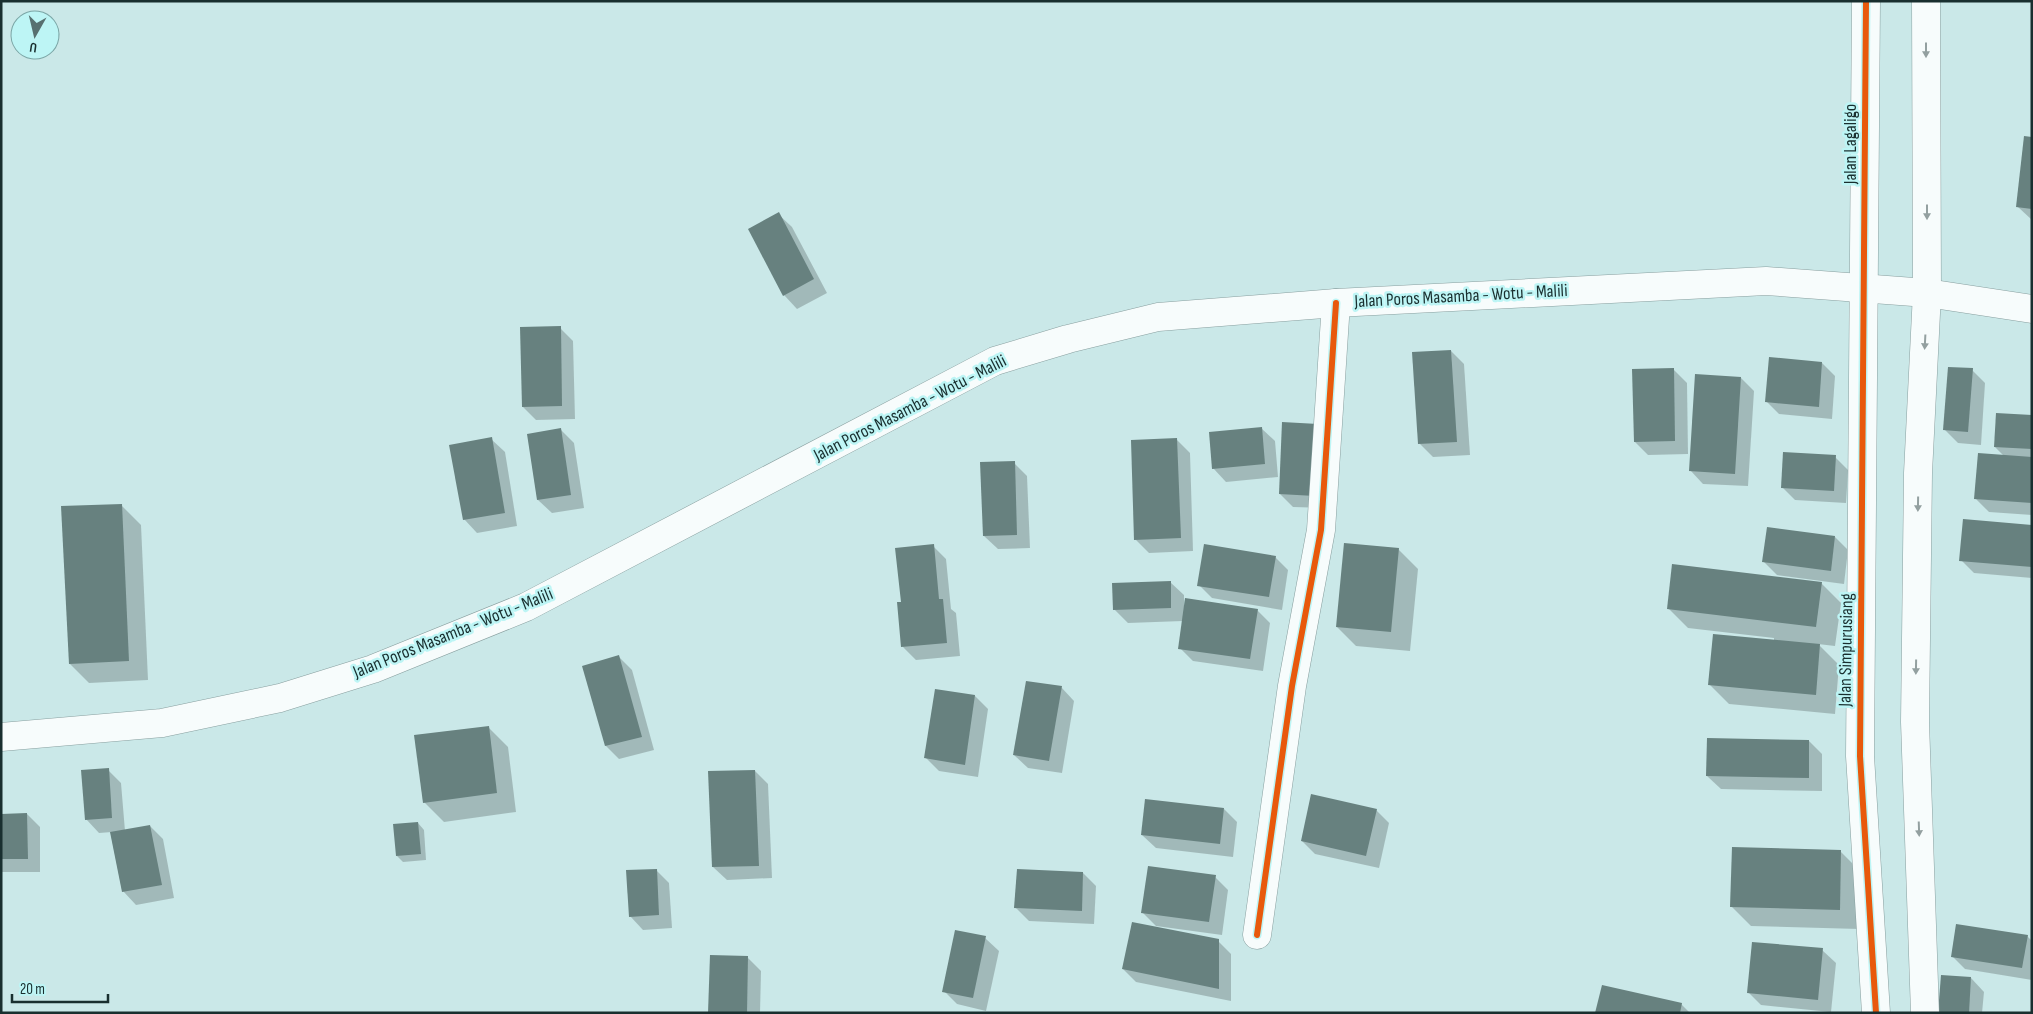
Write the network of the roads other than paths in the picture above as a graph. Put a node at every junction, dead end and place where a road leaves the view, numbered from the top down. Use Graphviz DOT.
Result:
graph roads {
  1 [pos="1866,1"];
  2 [pos="1926,1"];
  3 [pos="1864,287"];
  4 [pos="1928,293"];
  5 [pos="1336,303"];
  6 [pos="2032,309"];
  7 [pos="1,737"];
  8 [pos="1257,935"];
  9 [pos="1876,1013"];
  10 [pos="1925,1013"];
  1 -- 3 [label="main road, Jalan Lagaligo"];
  2 -- 4 [label="main road, one-way"];
  3 -- 4 [label="main road, Jalan Poros Masamba - Wotu - Malili"];
  3 -- 5 [label="main road, Jalan Poros Masamba - Wotu - Malili"];
  3 -- 9 [label="main road, Jalan Simpurusiang"];
  4 -- 6 [label="main road, Jalan Poros Masamba - Wotu - Malili"];
  4 -- 10 [label="main road, one-way"];
  5 -- 7 [label="main road, Jalan Poros Masamba - Wotu - Malili"];
  5 -- 8 [label="main road"];
}
